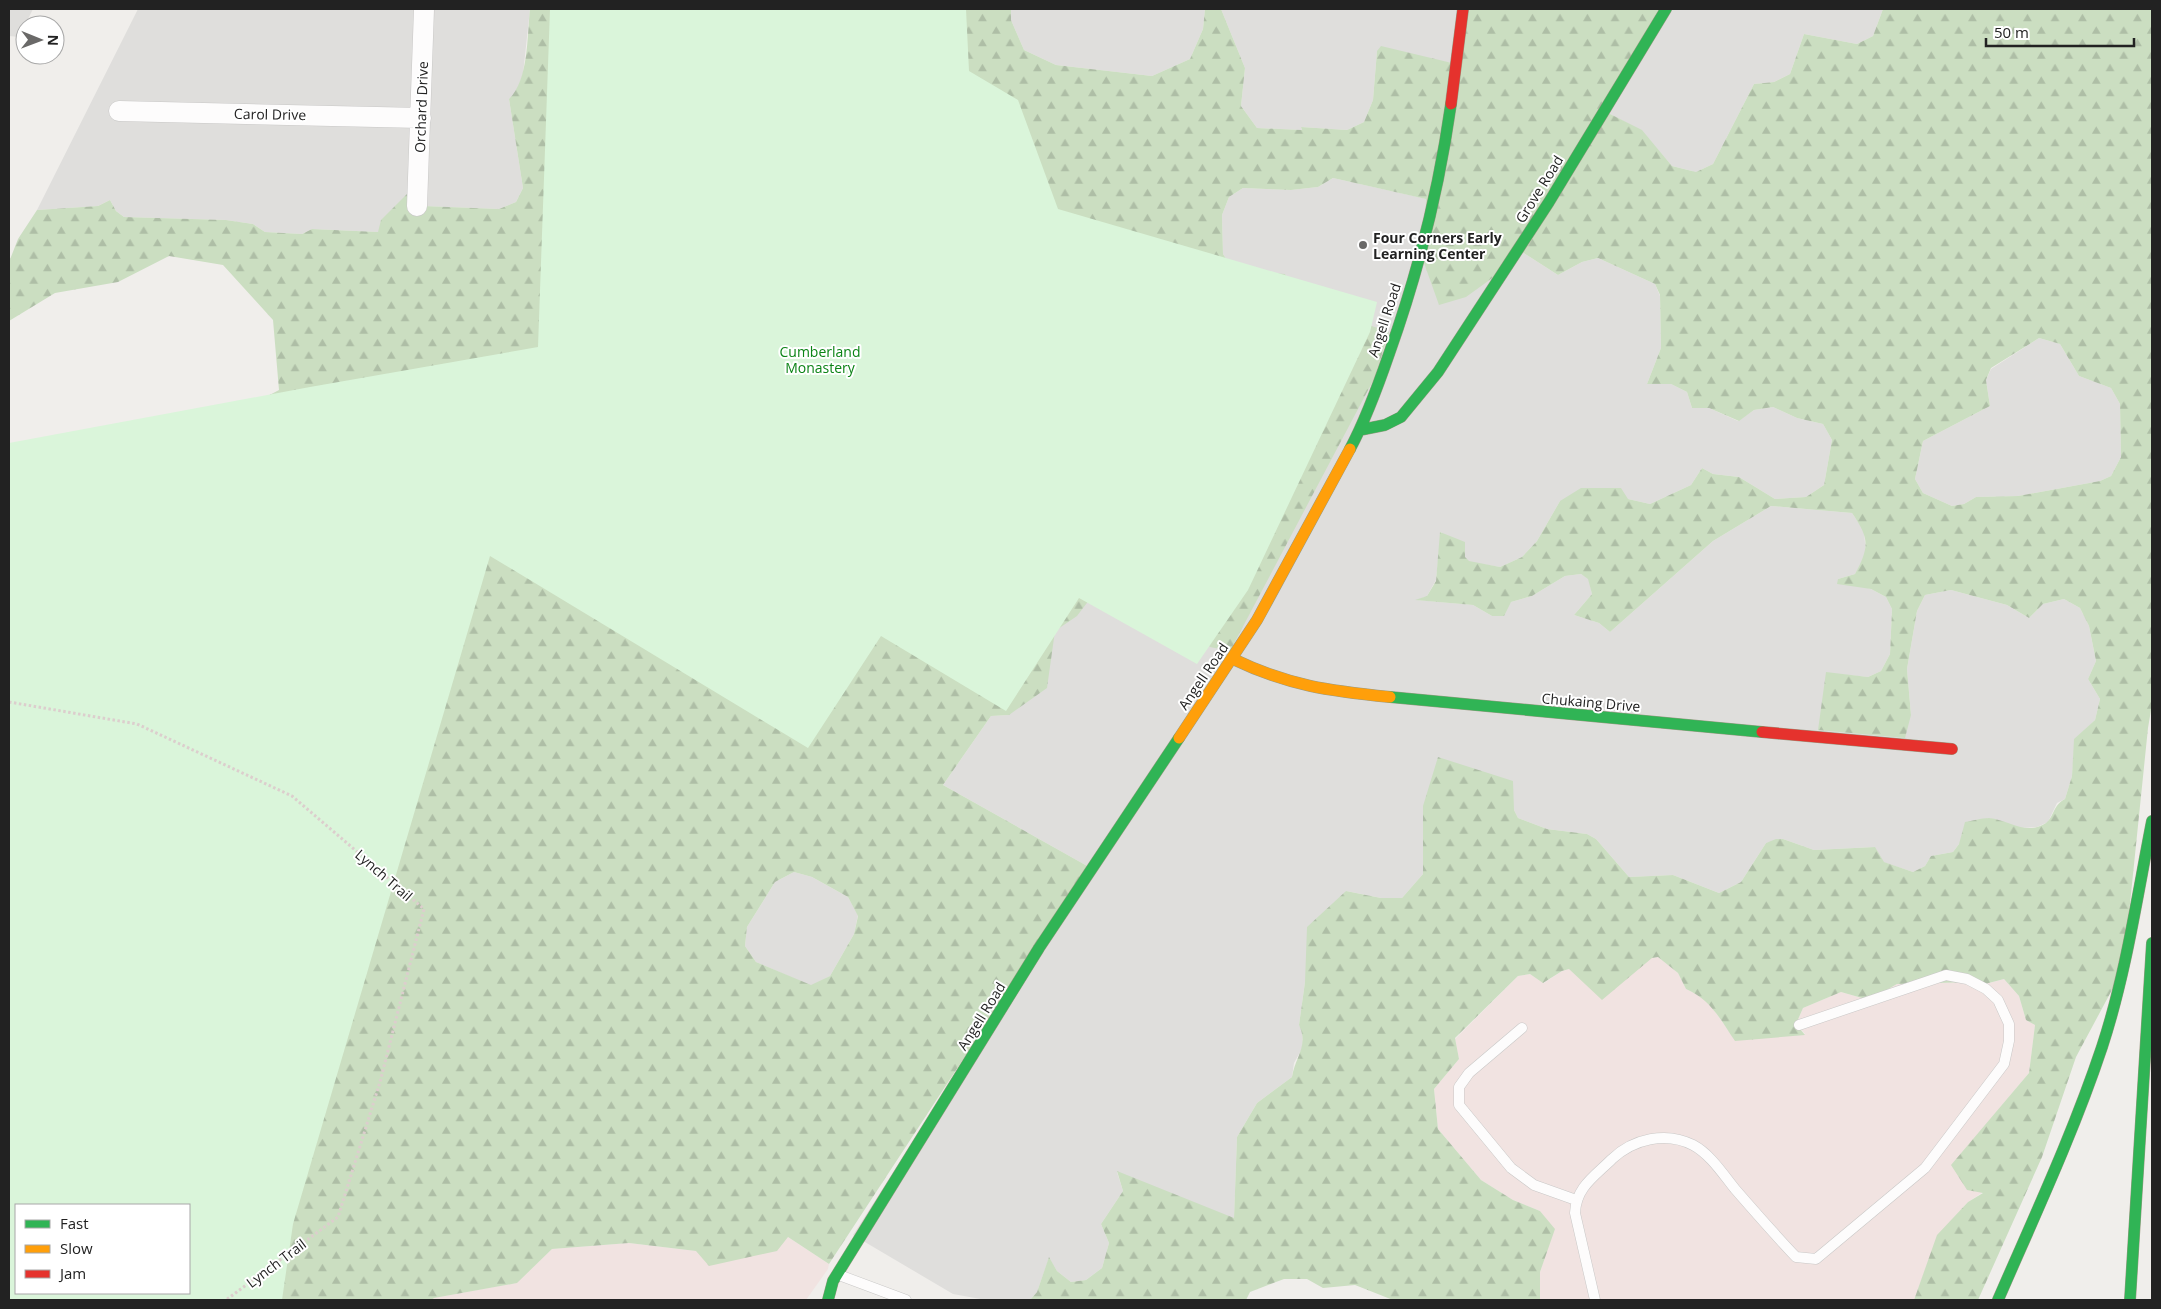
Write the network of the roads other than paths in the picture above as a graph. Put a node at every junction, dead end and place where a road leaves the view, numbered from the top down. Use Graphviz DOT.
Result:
graph roads {
  1 [pos="424,9"];
  2 [pos="1463,9"];
  3 [pos="1666,9"];
  4 [pos="119,111"];
  5 [pos="421,118"];
  6 [pos="417,206"];
  7 [pos="1360,430"];
  8 [pos="1233,659"];
  9 [pos="1952,749"];
  10 [pos="2152,821"];
  11 [pos="2152,944"];
  12 [pos="1799,1024"];
  13 [pos="1522,1028"];
  14 [pos="1576,1200"];
  15 [pos="838,1274"];
  16 [pos="828,1300"];
  17 [pos="906,1300"];
  18 [pos="1595,1300"];
  19 [pos="1998,1300"];
  20 [pos="2130,1300"];
  1 -- 5 [label="street, Orchard Drive"];
  2 -- 7 [label="main road, Angell Road"];
  3 -- 7 [label="main road, Grove Road"];
  4 -- 5 [label="street, Carol Drive"];
  5 -- 6 [label="street, Orchard Drive"];
  7 -- 8 [label="main road, Angell Road"];
  8 -- 9 [label="main road, Chukaing Drive"];
  8 -- 15 [label="main road, Angell Road"];
  10 -- 19 [label="main road"];
  11 -- 20 [label="main road"];
  12 -- 14 [label="lane"];
  13 -- 14 [label="lane"];
  14 -- 18 [label="lane"];
  15 -- 16 [label="main road, Angell Road"];
  15 -- 17 [label="lane"];
}
